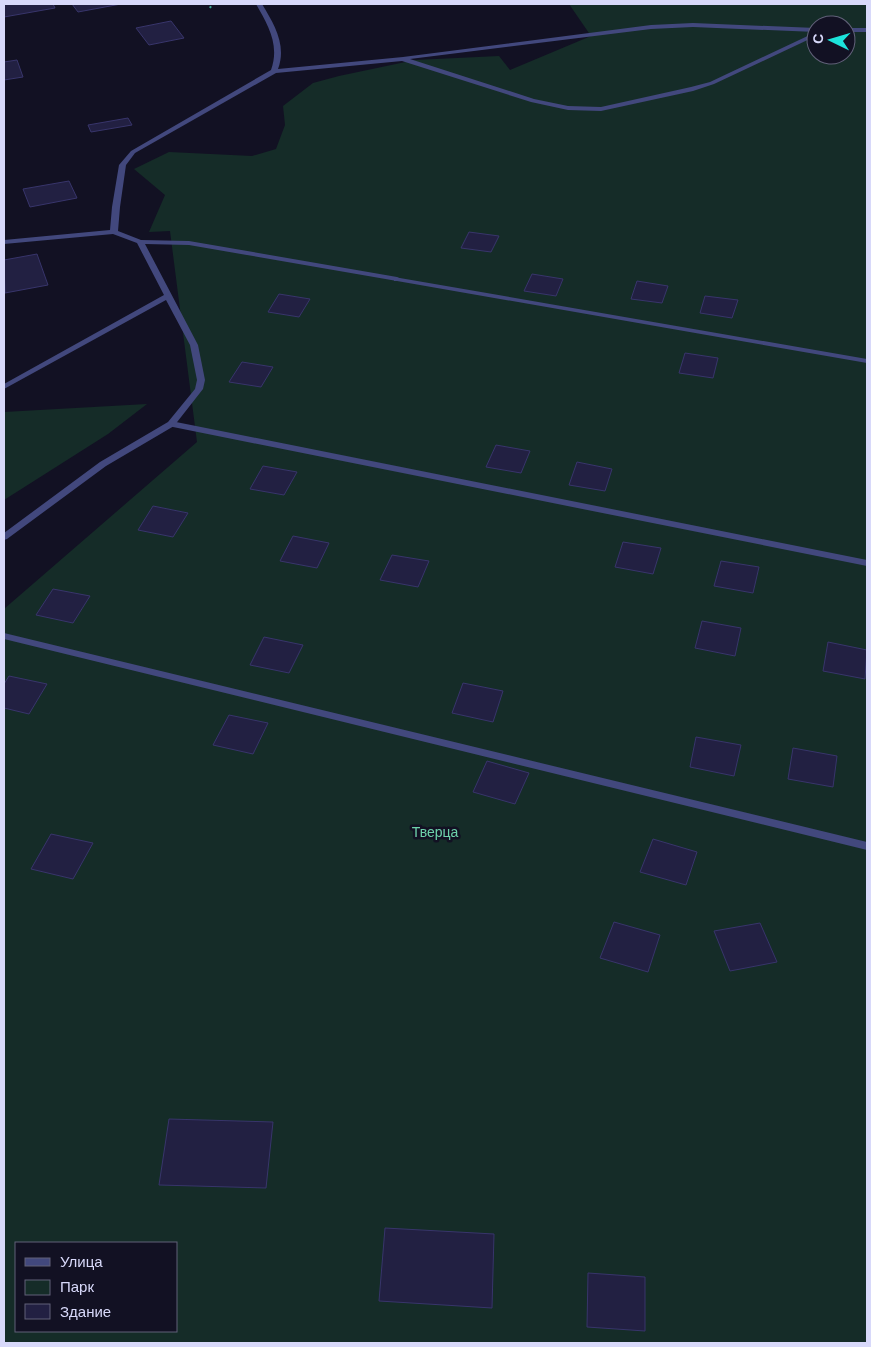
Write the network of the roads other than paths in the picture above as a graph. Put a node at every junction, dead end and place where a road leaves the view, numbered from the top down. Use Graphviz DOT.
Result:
graph roads {
  1 [pos="259,4"];
  2 [pos="806,30"];
  3 [pos="806,39"];
  4 [pos="402,59"];
  5 [pos="274,70"];
  6 [pos="114,232"];
  7 [pos="4,242"];
  8 [pos="140,242"];
  9 [pos="167,296"];
  10 [pos="867,360"];
  11 [pos="4,387"];
  12 [pos="171,424"];
  13 [pos="4,537"];
  14 [pos="867,563"];
  15 [pos="4,636"];
  16 [pos="867,846"];
  1 -- 5 [label="street"];
  2 -- 4 [label="street"];
  3 -- 4 [label="street"];
  4 -- 5 [label="street"];
  5 -- 6 [label="street"];
  6 -- 7 [label="street"];
  6 -- 8 [label="street"];
  8 -- 9 [label="street"];
  8 -- 10 [label="street"];
  9 -- 11 [label="street"];
  9 -- 12 [label="street"];
  12 -- 13 [label="street"];
  12 -- 14 [label="street"];
  15 -- 16 [label="street"];
}
